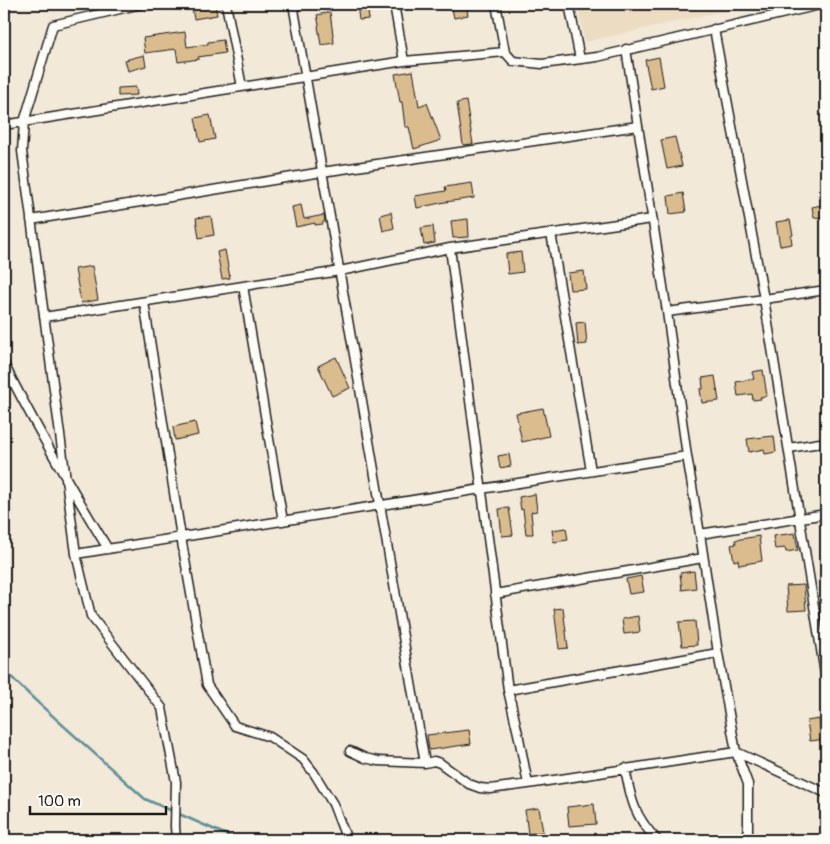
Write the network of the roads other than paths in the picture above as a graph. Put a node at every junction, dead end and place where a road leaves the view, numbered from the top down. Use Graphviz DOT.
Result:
graph roads {
  1 [pos="141,4"];
  2 [pos="226,4"];
  3 [pos="293,4"];
  4 [pos="394,4"];
  5 [pos="496,4"];
  6 [pos="569,4"];
  7 [pos="824,4"];
  8 [pos="714,29"];
  9 [pos="626,49"];
  10 [pos="505,52"];
  11 [pos="580,59"];
  12 [pos="404,61"];
  13 [pos="306,76"];
  14 [pos="242,87"];
  15 [pos="24,122"];
  16 [pos="4,125"];
  17 [pos="638,126"];
  18 [pos="322,172"];
  19 [pos="652,219"];
  20 [pos="31,220"];
  21 [pos="551,234"];
  22 [pos="450,248"];
  23 [pos="340,272"];
  24 [pos="243,286"];
  25 [pos="826,290"];
  26 [pos="764,299"];
  27 [pos="144,302"];
  28 [pos="667,312"];
  29 [pos="44,317"];
  30 [pos="4,364"];
  31 [pos="826,442"];
  32 [pos="789,448"];
  33 [pos="687,456"];
  34 [pos="591,471"];
  35 [pos="65,478"];
  36 [pos="482,489"];
  37 [pos="380,506"];
  38 [pos="826,514"];
  39 [pos="800,518"];
  40 [pos="283,521"];
  41 [pos="700,534"];
  42 [pos="181,538"];
  43 [pos="108,549"];
  44 [pos="76,554"];
  45 [pos="704,558"];
  46 [pos="495,594"];
  47 [pos="718,653"];
  48 [pos="826,680"];
  49 [pos="508,690"];
  50 [pos="350,751"];
  51 [pos="736,752"];
  52 [pos="425,763"];
  53 [pos="625,768"];
  54 [pos="528,784"];
  55 [pos="826,793"];
  56 [pos="176,840"];
  57 [pos="347,840"];
  58 [pos="657,840"];
  59 [pos="748,840"];
  1 -- 15 [label="street"];
  2 -- 14 [label="street"];
  3 -- 13 [label="street"];
  4 -- 12 [label="street"];
  5 -- 10 [label="street"];
  6 -- 11 [label="street"];
  7 -- 8 [label="street"];
  8 -- 9 [label="street"];
  8 -- 26 [label="street"];
  9 -- 11 [label="street"];
  9 -- 17 [label="street"];
  10 -- 11 [label="street"];
  10 -- 12 [label="street"];
  12 -- 13 [label="street"];
  13 -- 14 [label="street"];
  13 -- 18 [label="street"];
  14 -- 15 [label="street"];
  15 -- 16 [label="street"];
  15 -- 20 [label="street"];
  17 -- 18 [label="street"];
  17 -- 19 [label="street"];
  18 -- 20 [label="street"];
  18 -- 23 [label="street"];
  19 -- 21 [label="street"];
  19 -- 28 [label="street"];
  20 -- 29 [label="street"];
  21 -- 22 [label="street"];
  21 -- 34 [label="street"];
  22 -- 23 [label="street"];
  22 -- 36 [label="street"];
  23 -- 24 [label="street"];
  23 -- 37 [label="street"];
  24 -- 27 [label="street"];
  24 -- 40 [label="street"];
  25 -- 26 [label="street"];
  26 -- 28 [label="street"];
  26 -- 32 [label="street"];
  27 -- 29 [label="street"];
  27 -- 42 [label="street"];
  28 -- 33 [label="street"];
  29 -- 35 [label="street"];
  30 -- 35 [label="street"];
  31 -- 32 [label="street"];
  32 -- 39 [label="street"];
  33 -- 34 [label="street"];
  33 -- 41 [label="street"];
  34 -- 36 [label="street"];
  35 -- 43 [label="street"];
  35 -- 44 [label="street"];
  36 -- 37 [label="street"];
  36 -- 46 [label="street"];
  37 -- 40 [label="street"];
  37 -- 52 [label="street"];
  38 -- 39 [label="street"];
  39 -- 41 [label="street"];
  39 -- 48 [label="street"];
  40 -- 42 [label="street"];
  41 -- 45 [label="street"];
  42 -- 43 [label="street"];
  42 -- 57 [label="street"];
  43 -- 44 [label="street"];
  44 -- 56 [label="street"];
  45 -- 46 [label="street"];
  45 -- 47 [label="street"];
  46 -- 49 [label="street"];
  47 -- 49 [label="street"];
  47 -- 51 [label="street"];
  49 -- 54 [label="street"];
  50 -- 52 [label="street"];
  51 -- 53 [label="street"];
  51 -- 55 [label="street"];
  51 -- 59 [label="street"];
  52 -- 54 [label="street"];
  53 -- 54 [label="street"];
  53 -- 58 [label="street"];
}
